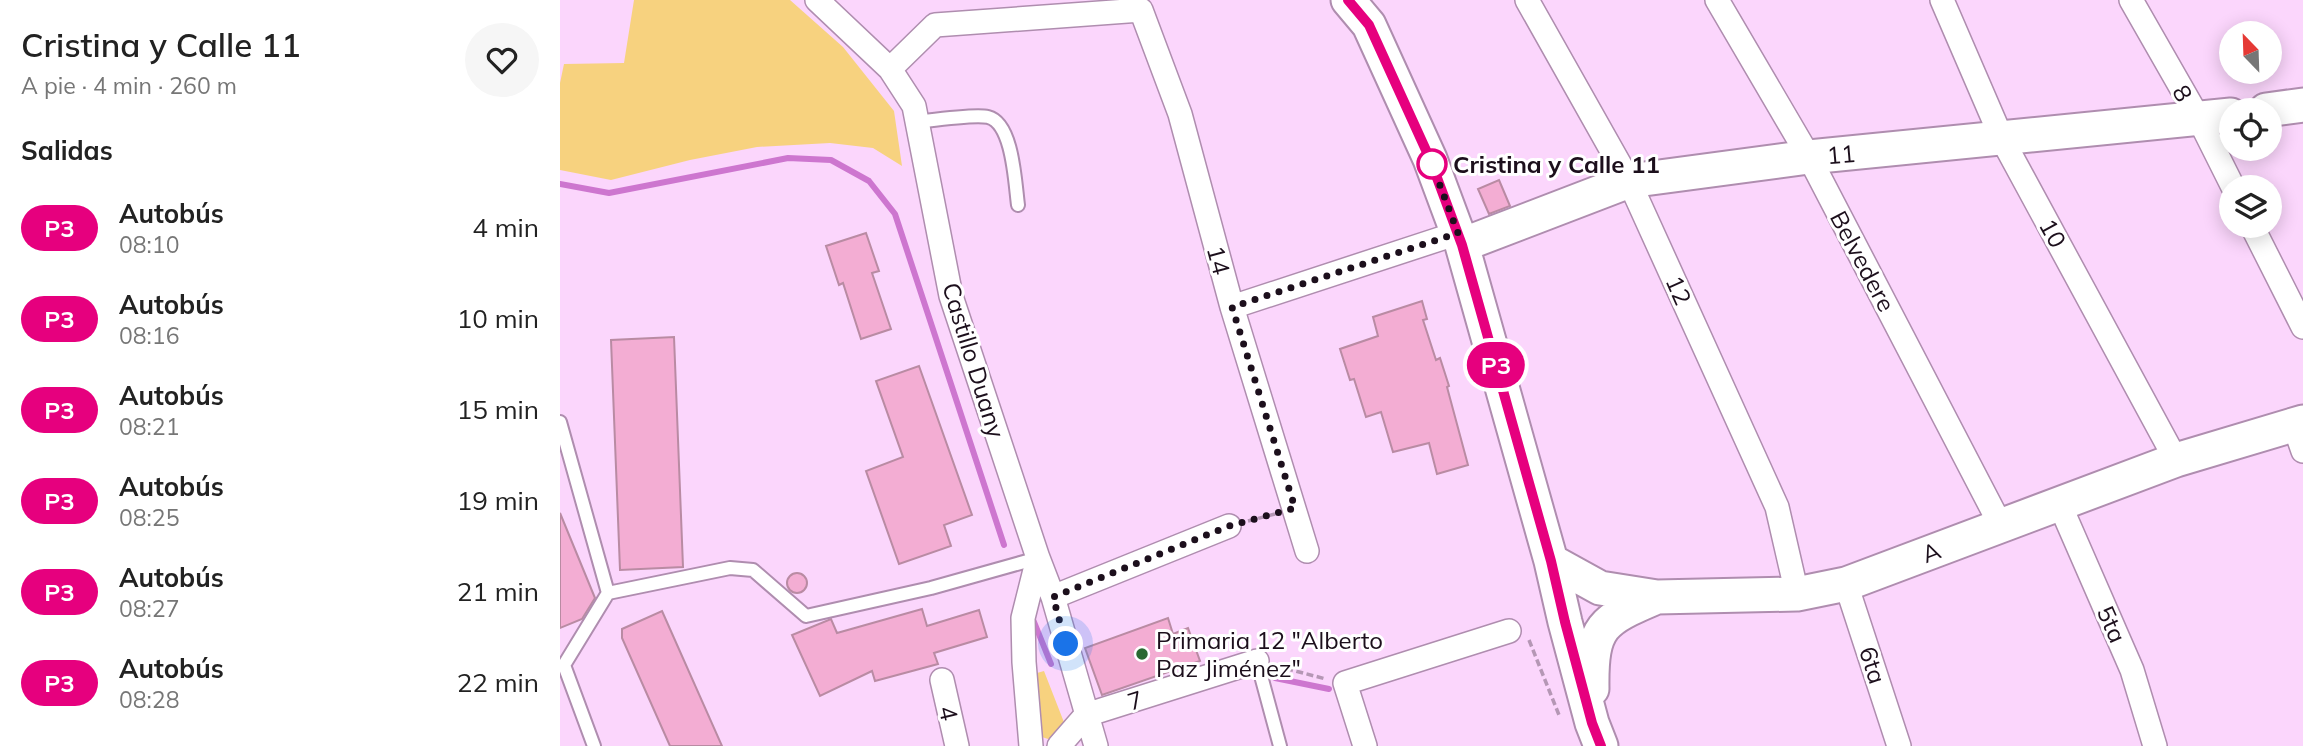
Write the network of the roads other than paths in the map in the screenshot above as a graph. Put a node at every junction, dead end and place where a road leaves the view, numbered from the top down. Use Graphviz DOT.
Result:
graph roads {
  1 [pos="817,0"];
  2 [pos="1348,0"];
  3 [pos="1527,0"];
  4 [pos="1717,0"];
  5 [pos="1942,0"];
  6 [pos="2130,0"];
  7 [pos="890,69"];
  8 [pos="2303,105"];
  9 [pos="2282,108"];
  10 [pos="2219,117"];
  11 [pos="2199,120"];
  12 [pos="917,122"];
  13 [pos="2002,139"];
  14 [pos="1809,157"];
  15 [pos="2227,175"];
  16 [pos="1629,181"];
  17 [pos="1018,205"];
  18 [pos="2258,238"];
  19 [pos="1460,239"];
  20 [pos="1232,307"];
  21 [pos="2303,327"];
  22 [pos="560,422"];
  23 [pos="2300,433"];
  24 [pos="2176,460"];
  25 [pos="2060,505"];
  26 [pos="1229,526"];
  27 [pos="2001,526"];
  28 [pos="1307,551"];
  29 [pos="1038,558"];
  30 [pos="1551,561"];
  31 [pos="1846,584"];
  32 [pos="608,593"];
  33 [pos="1797,594"];
  34 [pos="1053,597"];
  35 [pos="1657,597"];
  36 [pos="1509,631"];
  37 [pos="1257,661"];
  38 [pos="942,680"];
  39 [pos="1086,715"];
  40 [pos="1597,734"];
  41 [pos="594,746"];
  42 [pos="957,746"];
  43 [pos="1031,746"];
  44 [pos="1059,746"];
  45 [pos="1096,746"];
  46 [pos="1280,746"];
  47 [pos="1365,746"];
  48 [pos="1899,746"];
  49 [pos="2155,746"];
  1 -- 7 [label="street, Castillo Duany"];
  2 -- 19 [label="main road"];
  3 -- 16 [label="street, 12"];
  4 -- 14 [label="street, Belvedere"];
  5 -- 13 [label="street, 10"];
  6 -- 11 [label="street, 8"];
  7 -- 12 [label="street, Castillo Duany"];
  7 -- 20 [label="street, 14"];
  8 -- 9 [label="main road"];
  10 -- 11 [label="main road, 11"];
  11 -- 13 [label="main road, 11"];
  11 -- 15 [label="street, 8"];
  12 -- 17 [label="lane"];
  12 -- 29 [label="street, Castillo Duany"];
  13 -- 14 [label="main road, 11"];
  13 -- 24 [label="street, 10"];
  14 -- 16 [label="main road, 11"];
  14 -- 27 [label="street, Belvedere"];
  16 -- 19 [label="main road, 11"];
  16 -- 33 [label="street, 12"];
  18 -- 21 [label="street"];
  19 -- 20 [label="street, 11"];
  19 -- 30 [label="main road"];
  20 -- 28 [label="street, 14"];
  22 -- 32 [label="lane"];
  23 -- 24 [label="main road, A"];
  24 -- 25 [label="main road, A"];
  25 -- 27 [label="main road, A"];
  25 -- 49 [label="street, 5ta"];
  26 -- 34 [label="street"];
  27 -- 31 [label="main road, A"];
  29 -- 32 [label="lane"];
  29 -- 34 [label="street, Castillo Duany"];
  29 -- 43 [label="street"];
  30 -- 35 [label="main road, A"];
  30 -- 40 [label="main road"];
  31 -- 33 [label="main road, A"];
  31 -- 48 [label="street, 6ta"];
  32 -- 41 [label="lane"];
  33 -- 35 [label="main road, A"];
  34 -- 39 [label="street, Castillo Duany"];
  35 -- 40 [label="main road"];
  36 -- 47 [label="street"];
  37 -- 39 [label="street, 7"];
  37 -- 46 [label="lane"];
  38 -- 42 [label="street, 4"];
  39 -- 44 [label="street"];
  39 -- 45 [label="street, Castillo Duany"];
}
